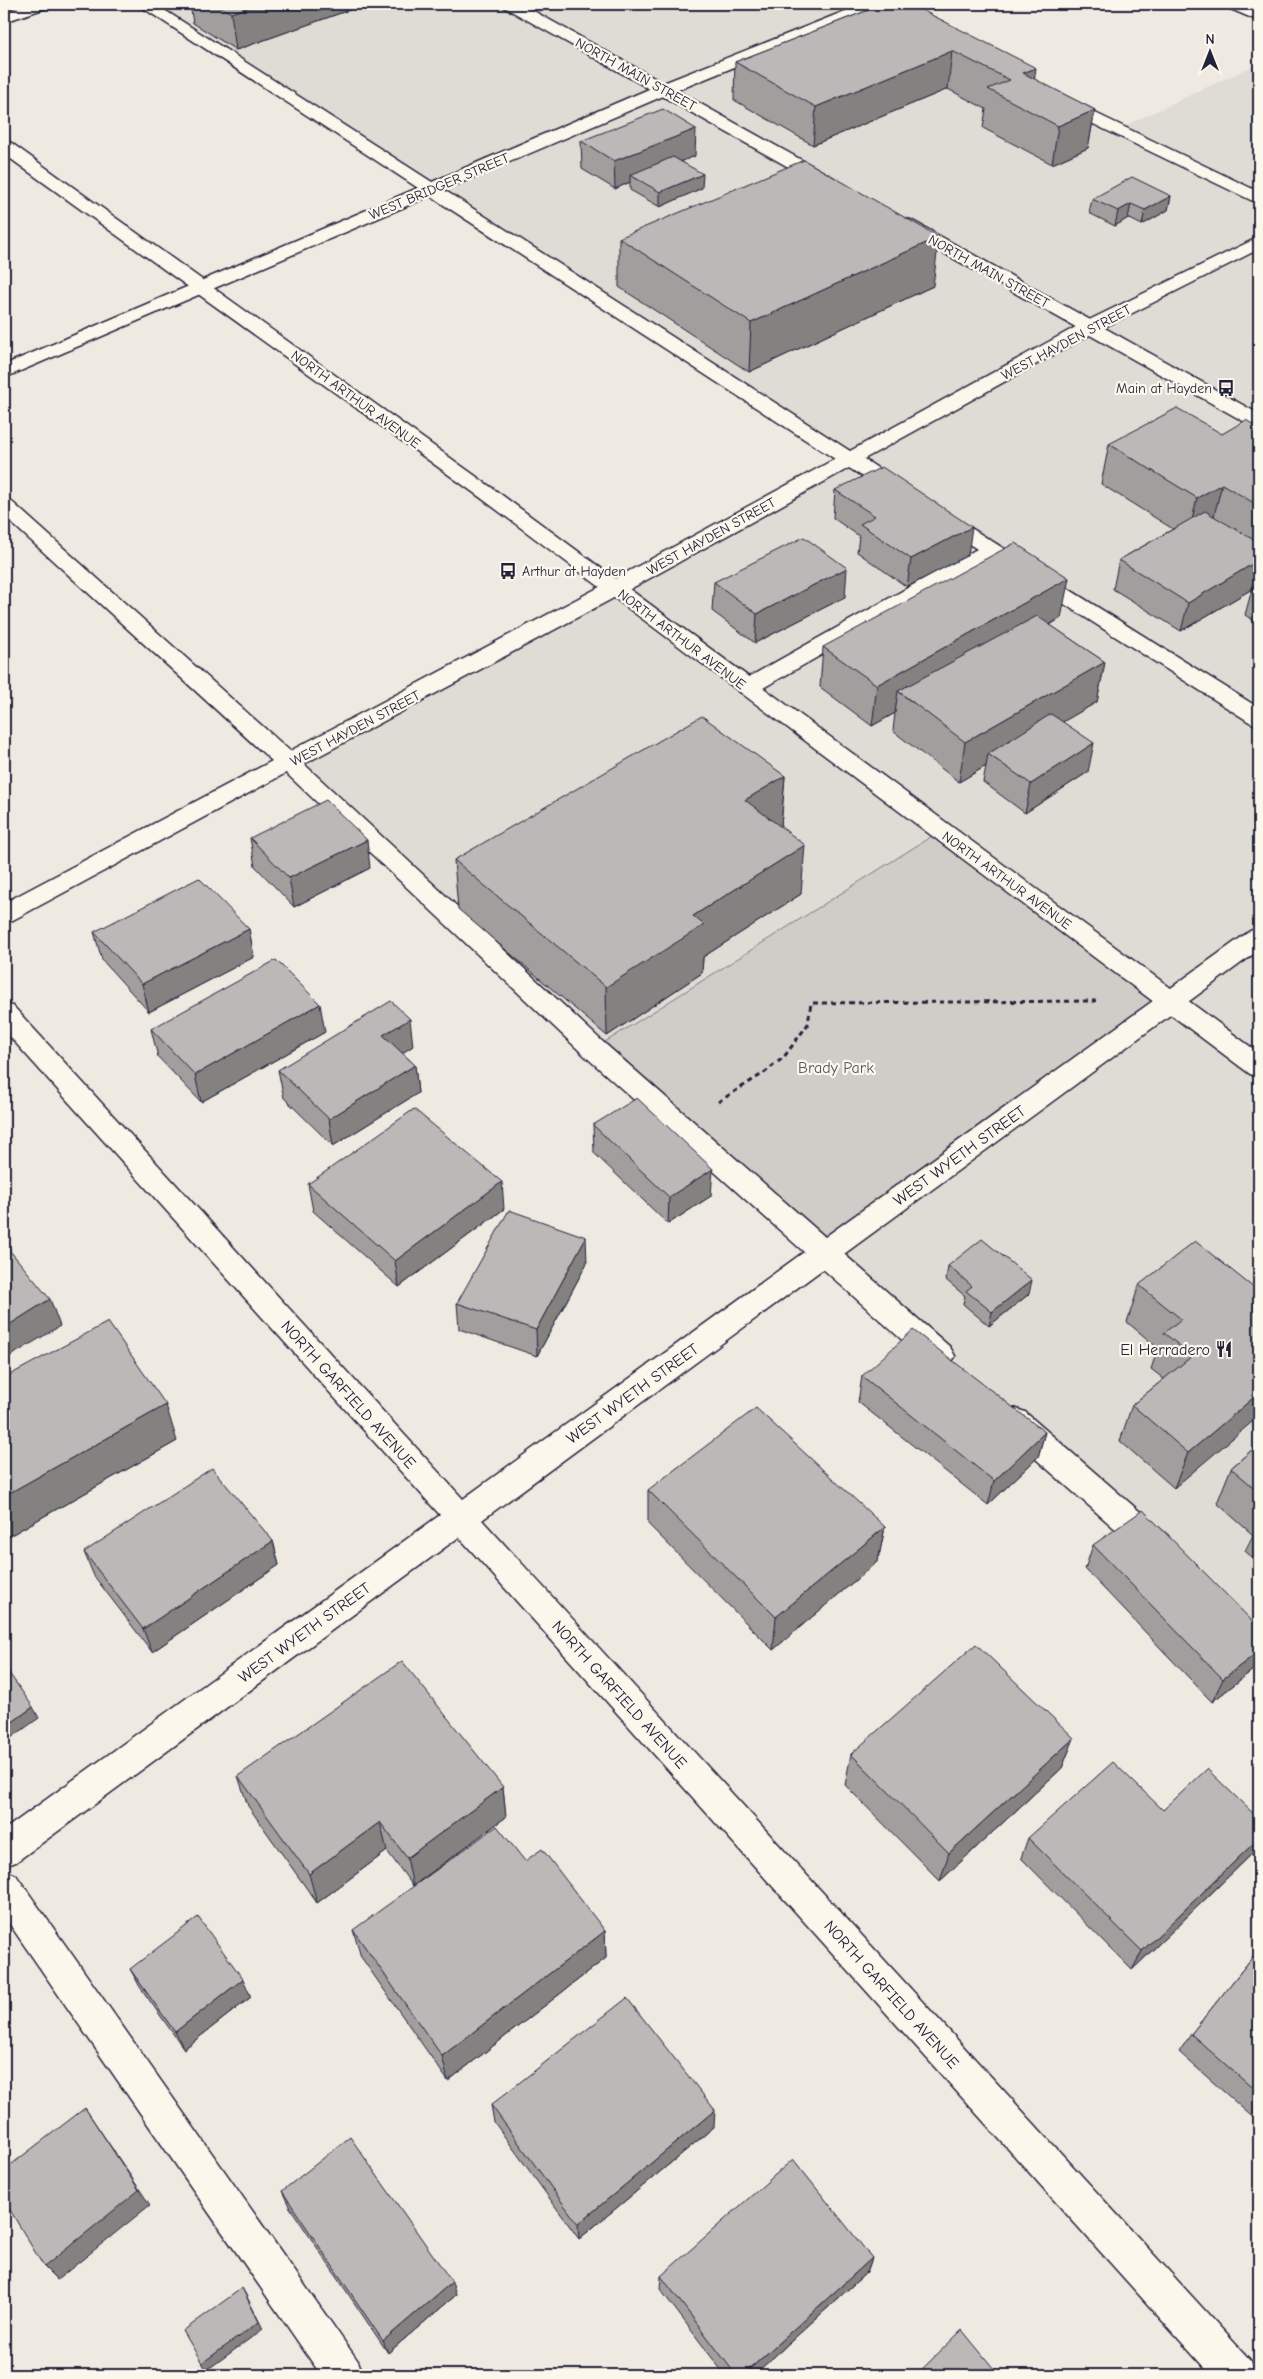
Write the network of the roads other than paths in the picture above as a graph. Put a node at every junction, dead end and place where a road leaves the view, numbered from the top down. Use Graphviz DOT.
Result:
graph roads {
  1 [pos="43,4"];
  2 [pos="145,4"];
  3 [pos="510,4"];
  4 [pos="1232,4"];
  5 [pos="873,8"];
  6 [pos="1259,16"];
  7 [pos="4,17"];
  8 [pos="662,90"];
  9 [pos="1047,94"];
  10 [pos="4,146"];
  11 [pos="433,189"];
  12 [pos="845,191"];
  13 [pos="1259,199"];
  14 [pos="888,215"];
  15 [pos="1259,242"];
  16 [pos="200,288"];
  17 [pos="1090,328"];
  18 [pos="4,372"];
  19 [pos="1259,422"];
  20 [pos="849,460"];
  21 [pos="4,505"];
  22 [pos="992,549"];
  23 [pos="615,588"];
  24 [pos="748,687"];
  25 [pos="1259,718"];
  26 [pos="289,763"];
  27 [pos="4,914"];
  28 [pos="1259,937"];
  29 [pos="1172,1000"];
  30 [pos="4,1013"];
  31 [pos="1259,1067"];
  32 [pos="824,1254"];
  33 [pos="959,1372"];
  34 [pos="996,1405"];
  35 [pos="461,1518"];
  36 [pos="1177,1564"];
  37 [pos="4,1850"];
  38 [pos="4,1887"];
  39 [pos="344,2375"];
  40 [pos="1237,2375"];
  1 -- 7 [label="street"];
  2 -- 11 [label="street"];
  3 -- 8 [label="street, NORTH MAIN STREET"];
  4 -- 6 [label="street"];
  5 -- 8 [label="street, WEST BRIDGER STREET"];
  8 -- 11 [label="street, WEST BRIDGER STREET"];
  8 -- 12 [label="street, NORTH MAIN STREET"];
  9 -- 13 [label="street"];
  10 -- 16 [label="street, NORTH ARTHUR AVENUE"];
  11 -- 16 [label="street, WEST BRIDGER STREET"];
  11 -- 20 [label="street"];
  14 -- 17 [label="street, NORTH MAIN STREET"];
  15 -- 17 [label="street, WEST HAYDEN STREET"];
  16 -- 18 [label="street, WEST BRIDGER STREET"];
  16 -- 23 [label="street, NORTH ARTHUR AVENUE"];
  17 -- 19 [label="street, NORTH MAIN STREET"];
  17 -- 20 [label="street, WEST HAYDEN STREET"];
  20 -- 22 [label="street"];
  20 -- 23 [label="street, WEST HAYDEN STREET"];
  21 -- 26 [label="street"];
  22 -- 24 [label="street"];
  22 -- 25 [label="street"];
  23 -- 24 [label="street, NORTH ARTHUR AVENUE"];
  23 -- 26 [label="street, WEST HAYDEN STREET"];
  24 -- 29 [label="street, NORTH ARTHUR AVENUE"];
  26 -- 27 [label="street, WEST HAYDEN STREET"];
  26 -- 32 [label="street"];
  28 -- 29 [label="street, WEST WYETH STREET"];
  29 -- 31 [label="street, NORTH ARTHUR AVENUE"];
  29 -- 32 [label="street, WEST WYETH STREET"];
  30 -- 35 [label="street, NORTH GARFIELD AVENUE"];
  32 -- 33 [label="street"];
  32 -- 35 [label="street, WEST WYETH STREET"];
  34 -- 36 [label="street"];
  35 -- 37 [label="street, WEST WYETH STREET"];
  35 -- 40 [label="street, NORTH GARFIELD AVENUE"];
  38 -- 39 [label="street"];
}
